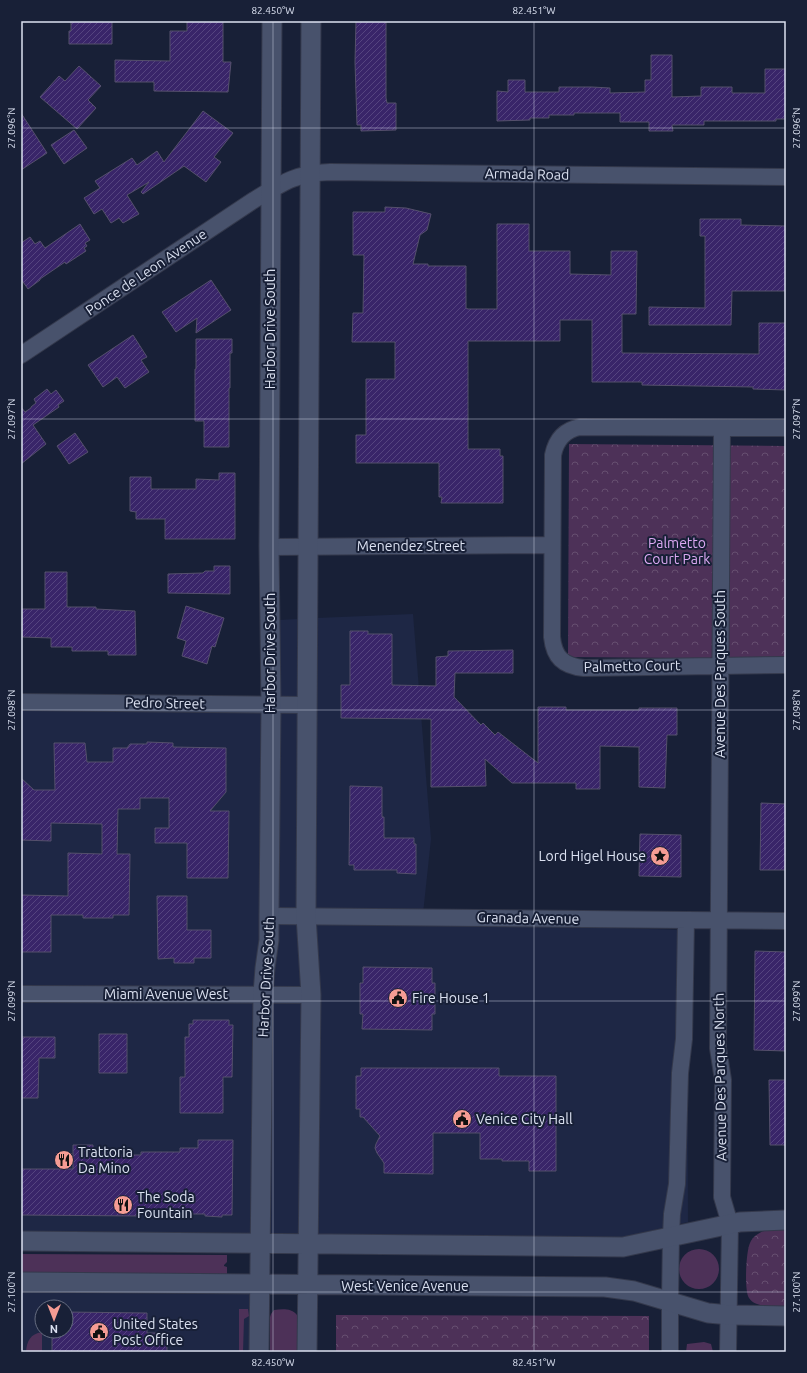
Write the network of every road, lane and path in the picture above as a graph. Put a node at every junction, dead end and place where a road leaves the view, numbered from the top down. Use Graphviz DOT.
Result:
graph roads {
  1 [pos="272,21"];
  2 [pos="311,21"];
  3 [pos="310,173"];
  4 [pos="786,176"];
  5 [pos="271,190"];
  6 [pos="21,355"];
  7 [pos="722,428"];
  8 [pos="786,428"];
  9 [pos="552,545"];
  10 [pos="269,547"];
  11 [pos="309,547"];
  12 [pos="720,665"];
  13 [pos="786,665"];
  14 [pos="21,702"];
  15 [pos="270,704"];
  16 [pos="308,704"];
  17 [pos="269,916"];
  18 [pos="306,916"];
  19 [pos="686,920"];
  20 [pos="718,920"];
  21 [pos="786,921"];
  22 [pos="21,994"];
  23 [pos="263,994"];
  24 [pos="311,995"];
  25 [pos="786,1220"];
  26 [pos="730,1224"];
  27 [pos="671,1236"];
  28 [pos="21,1241"];
  29 [pos="261,1244"];
  30 [pos="308,1244"];
  31 [pos="21,1282"];
  32 [pos="260,1285"];
  33 [pos="307,1285"];
  34 [pos="670,1301"];
  35 [pos="730,1315"];
  36 [pos="786,1316"];
  37 [pos="259,1352"];
  38 [pos="306,1352"];
  39 [pos="670,1352"];
  40 [pos="728,1352"];
  1 -- 5 [label="street, Harbor Drive South"];
  2 -- 3 [label="street"];
  3 -- 4 [label="street, Armada Road"];
  3 -- 5 [label="street, Armada Road"];
  3 -- 11 [label="street"];
  5 -- 6 [label="street, Ponce de Leon Avenue"];
  5 -- 10 [label="street, Harbor Drive South"];
  7 -- 8 [label="street"];
  7 -- 9 [label="street, Palmetto Court"];
  7 -- 12 [label="street, Avenue Des Parques South"];
  9 -- 11 [label="street, Menendez Street"];
  9 -- 12 [label="street, Palmetto Court"];
  10 -- 11 [label="street, Menendez Street"];
  10 -- 15 [label="street, Harbor Drive South"];
  11 -- 16 [label="street"];
  12 -- 13 [label="street, Palmetto Court"];
  12 -- 20 [label="street, Avenue Des Parques South"];
  14 -- 15 [label="street, Pedro Street"];
  15 -- 16 [label="street, Pedro Street"];
  15 -- 17 [label="street, Harbor Drive South"];
  16 -- 18 [label="street"];
  17 -- 18 [label="street, Granada Avenue"];
  17 -- 23 [label="street, Harbor Drive South"];
  18 -- 19 [label="street, Granada Avenue"];
  18 -- 24 [label="street"];
  19 -- 20 [label="street, Granada Avenue"];
  19 -- 27 [label="street"];
  20 -- 21 [label="street, Granada Avenue"];
  20 -- 26 [label="street, Avenue Des Parques North"];
  22 -- 23 [label="street, Miami Avenue West"];
  23 -- 24 [label="street, Miami Avenue West"];
  23 -- 29 [label="street, Harbor Drive South"];
  24 -- 30 [label="street"];
  25 -- 26 [label="street"];
  26 -- 27 [label="street"];
  26 -- 35 [label="street, Avenue Des Parques North"];
  27 -- 30 [label="street"];
  27 -- 34 [label="street"];
  28 -- 29 [label="street"];
  29 -- 30 [label="street"];
  29 -- 32 [label="street, Harbor Drive South"];
  30 -- 33 [label="street"];
  31 -- 32 [label="street, West Venice Avenue"];
  32 -- 33 [label="street, West Venice Avenue"];
  32 -- 37 [label="street, Harbor Drive South"];
  33 -- 34 [label="street, West Venice Avenue"];
  33 -- 38 [label="street"];
  34 -- 35 [label="street, West Venice Avenue"];
  34 -- 39 [label="street"];
  35 -- 36 [label="street, West Venice Avenue"];
  35 -- 40 [label="street, Avenue Des Parques North"];
}
